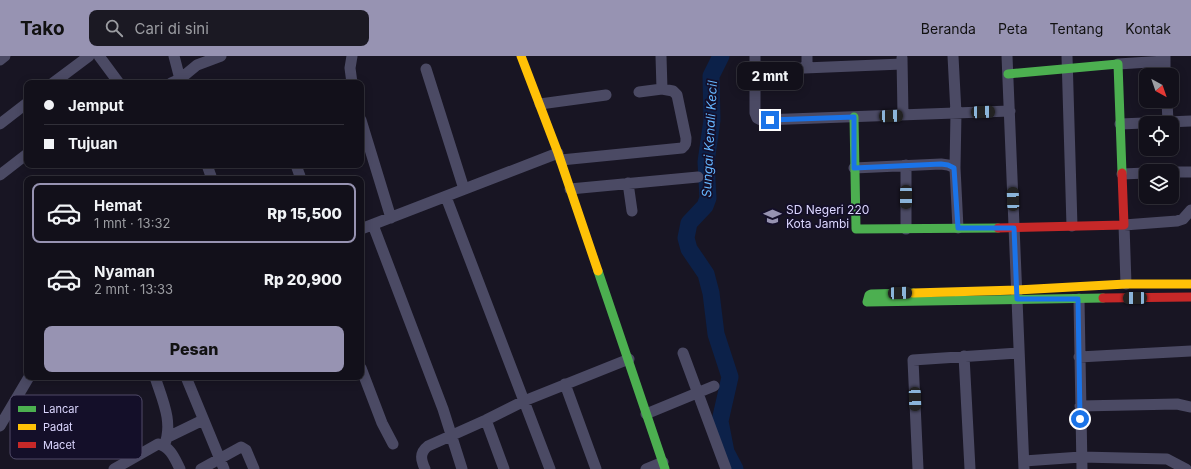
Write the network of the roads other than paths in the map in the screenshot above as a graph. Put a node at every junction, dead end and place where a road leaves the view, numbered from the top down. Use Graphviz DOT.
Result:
graph roads {
  1 [pos="5,56"];
  2 [pos="89,56"];
  3 [pos="99,56"];
  4 [pos="174,56"];
  5 [pos="221,56"];
  6 [pos="352,56"];
  7 [pos="521,56"];
  8 [pos="660,56"];
  9 [pos="755,56"];
  10 [pos="807,56"];
  11 [pos="953,56"];
  12 [pos="1008,56"];
  13 [pos="1067,56"];
  14 [pos="1165,58"];
  15 [pos="0,60"];
  16 [pos="902,60"];
  17 [pos="858,61"];
  18 [pos="1118,64"];
  19 [pos="807,68"];
  20 [pos="1067,68"];
  21 [pos="1166,68"];
  22 [pos="426,70"];
  23 [pos="755,70"];
  24 [pos="1008,74"];
  25 [pos="58,80"];
  26 [pos="117,80"];
  27 [pos="177,80"];
  28 [pos="179,80"];
  29 [pos="350,80"];
  30 [pos="662,89"];
  31 [pos="639,92"];
  32 [pos="606,95"];
  33 [pos="540,104"];
  34 [pos="24,105"];
  35 [pos="1010,111"];
  36 [pos="956,113"];
  37 [pos="903,115"];
  38 [pos="854,117"];
  39 [pos="1191,121"];
  40 [pos="1179,122"];
  41 [pos="1139,123"];
  42 [pos="0,124"];
  43 [pos="1120,124"];
  44 [pos="364,130"];
  45 [pos="24,156"];
  46 [pos="560,157"];
  47 [pos="906,165"];
  48 [pos="854,168"];
  49 [pos="954,168"];
  50 [pos="1179,172"];
  51 [pos="1191,172"];
  52 [pos="1139,173"];
  53 [pos="1122,174"];
  54 [pos="0,175"];
  55 [pos="698,176"];
  56 [pos="628,183"];
  57 [pos="464,189"];
  58 [pos="570,189"];
  59 [pos="446,196"];
  60 [pos="1191,210"];
  61 [pos="632,211"];
  62 [pos="391,218"];
  63 [pos="373,225"];
  64 [pos="1124,225"];
  65 [pos="1072,226"];
  66 [pos="364,228"];
  67 [pos="958,228"];
  68 [pos="1014,228"];
  69 [pos="906,229"];
  70 [pos="1126,284"];
  71 [pos="1191,284"];
  72 [pos="1060,287"];
  73 [pos="1017,294"];
  74 [pos="1191,297"];
  75 [pos="1061,299"];
  76 [pos="1078,299"];
  77 [pos="1191,351"];
  78 [pos="683,353"];
  79 [pos="1019,353"];
  80 [pos="964,356"];
  81 [pos="1079,357"];
  82 [pos="629,359"];
  83 [pos="364,376"];
  84 [pos="27,380"];
  85 [pos="156,380"];
  86 [pos="187,380"];
  87 [pos="565,384"];
  88 [pos="714,386"];
  89 [pos="698,394"];
  90 [pos="18,395"];
  91 [pos="524,401"];
  92 [pos="1080,406"];
  93 [pos="1191,407"];
  94 [pos="10,409"];
  95 [pos="646,414"];
  96 [pos="203,420"];
  97 [pos="486,420"];
  98 [pos="0,426"];
  99 [pos="451,436"];
  100 [pos="166,442"];
  101 [pos="393,444"];
  102 [pos="142,452"];
  103 [pos="1081,457"];
  104 [pos="218,458"];
  105 [pos="131,459"];
  106 [pos="1024,465"];
  107 [pos="664,466"];
  108 [pos="114,469"];
  109 [pos="180,469"];
  110 [pos="201,469"];
  111 [pos="224,469"];
  112 [pos="254,469"];
  113 [pos="425,469"];
  114 [pos="462,469"];
  115 [pos="504,469"];
  116 [pos="550,469"];
  117 [pos="596,469"];
  118 [pos="646,469"];
  119 [pos="726,469"];
  120 [pos="918,469"];
  121 [pos="970,469"];
  122 [pos="1082,469"];
  123 [pos="1186,469"];
  1 -- 15 [label="street"];
  2 -- 25 [label="street"];
  3 -- 26 [label="street"];
  4 -- 27 [label="street"];
  5 -- 28 [label="street"];
  6 -- 29 [label="street"];
  7 -- 33 [label="street"];
  8 -- 30 [label="street"];
  9 -- 23 [label="street"];
  10 -- 19 [label="street"];
  11 -- 36 [label="street"];
  12 -- 24 [label="street"];
  13 -- 20 [label="street"];
  14 -- 18 [label="street"];
  14 -- 21 [label="street"];
  16 -- 17 [label="street"];
  16 -- 37 [label="street"];
  17 -- 19 [label="street"];
  18 -- 20 [label="street"];
  18 -- 43 [label="street"];
  19 -- 23 [label="street"];
  20 -- 24 [label="street"];
  20 -- 65 [label="street"];
  22 -- 57 [label="street"];
  23 -- 38 [label="street"];
  24 -- 35 [label="street"];
  30 -- 31 [label="street"];
  30 -- 46 [label="street"];
  32 -- 33 [label="street"];
  33 -- 46 [label="street"];
  34 -- 42 [label="street"];
  35 -- 36 [label="street"];
  35 -- 68 [label="street"];
  36 -- 37 [label="street"];
  36 -- 49 [label="street"];
  37 -- 38 [label="street"];
  38 -- 48 [label="street"];
  39 -- 40 [label="street"];
  41 -- 43 [label="street"];
  43 -- 53 [label="street"];
  44 -- 62 [label="street"];
  45 -- 54 [label="street"];
  46 -- 57 [label="street"];
  46 -- 58 [label="street"];
  47 -- 48 [label="street"];
  47 -- 49 [label="street"];
  47 -- 69 [label="street"];
  48 -- 69 [label="street"];
  49 -- 67 [label="street"];
  50 -- 51 [label="street"];
  52 -- 53 [label="street"];
  53 -- 64 [label="street"];
  55 -- 56 [label="street"];
  56 -- 58 [label="street"];
  56 -- 61 [label="street"];
  57 -- 59 [label="street"];
  58 -- 82 [label="street"];
  59 -- 62 [label="street"];
  59 -- 91 [label="street"];
  60 -- 64 [label="street"];
  62 -- 63 [label="street"];
  63 -- 66 [label="street"];
  63 -- 99 [label="street"];
  64 -- 65 [label="street"];
  64 -- 70 [label="street"];
  65 -- 68 [label="street"];
  67 -- 68 [label="street"];
  67 -- 69 [label="street"];
  68 -- 73 [label="street"];
  70 -- 71 [label="street"];
  70 -- 72 [label="street"];
  72 -- 73 [label="street"];
  72 -- 75 [label="street"];
  73 -- 73 [label="street"];
  73 -- 75 [label="street"];
  73 -- 79 [label="street"];
  74 -- 76 [label="street"];
  75 -- 76 [label="street"];
  76 -- 81 [label="street"];
  77 -- 81 [label="street"];
  78 -- 89 [label="street"];
  79 -- 80 [label="street"];
  79 -- 106 [label="street"];
  80 -- 120 [label="street"];
  80 -- 121 [label="street"];
  81 -- 92 [label="street"];
  82 -- 87 [label="street"];
  82 -- 95 [label="street"];
  83 -- 101 [label="street"];
  84 -- 90 [label="street"];
  85 -- 100 [label="street"];
  86 -- 96 [label="street"];
  87 -- 91 [label="street"];
  87 -- 117 [label="street"];
  88 -- 89 [label="street"];
  89 -- 95 [label="street"];
  89 -- 119 [label="street"];
  91 -- 97 [label="street"];
  91 -- 116 [label="street"];
  92 -- 93 [label="street"];
  92 -- 103 [label="street"];
  94 -- 98 [label="street"];
  95 -- 107 [label="street"];
  96 -- 100 [label="street"];
  96 -- 104 [label="street"];
  97 -- 99 [label="street"];
  97 -- 115 [label="street"];
  99 -- 113 [label="street"];
  99 -- 114 [label="street"];
  100 -- 102 [label="street"];
  100 -- 109 [label="street"];
  103 -- 106 [label="street"];
  103 -- 122 [label="street"];
  103 -- 123 [label="street"];
  104 -- 110 [label="street"];
  104 -- 111 [label="street"];
  104 -- 112 [label="street"];
  105 -- 108 [label="street"];
  107 -- 118 [label="street"];
}
